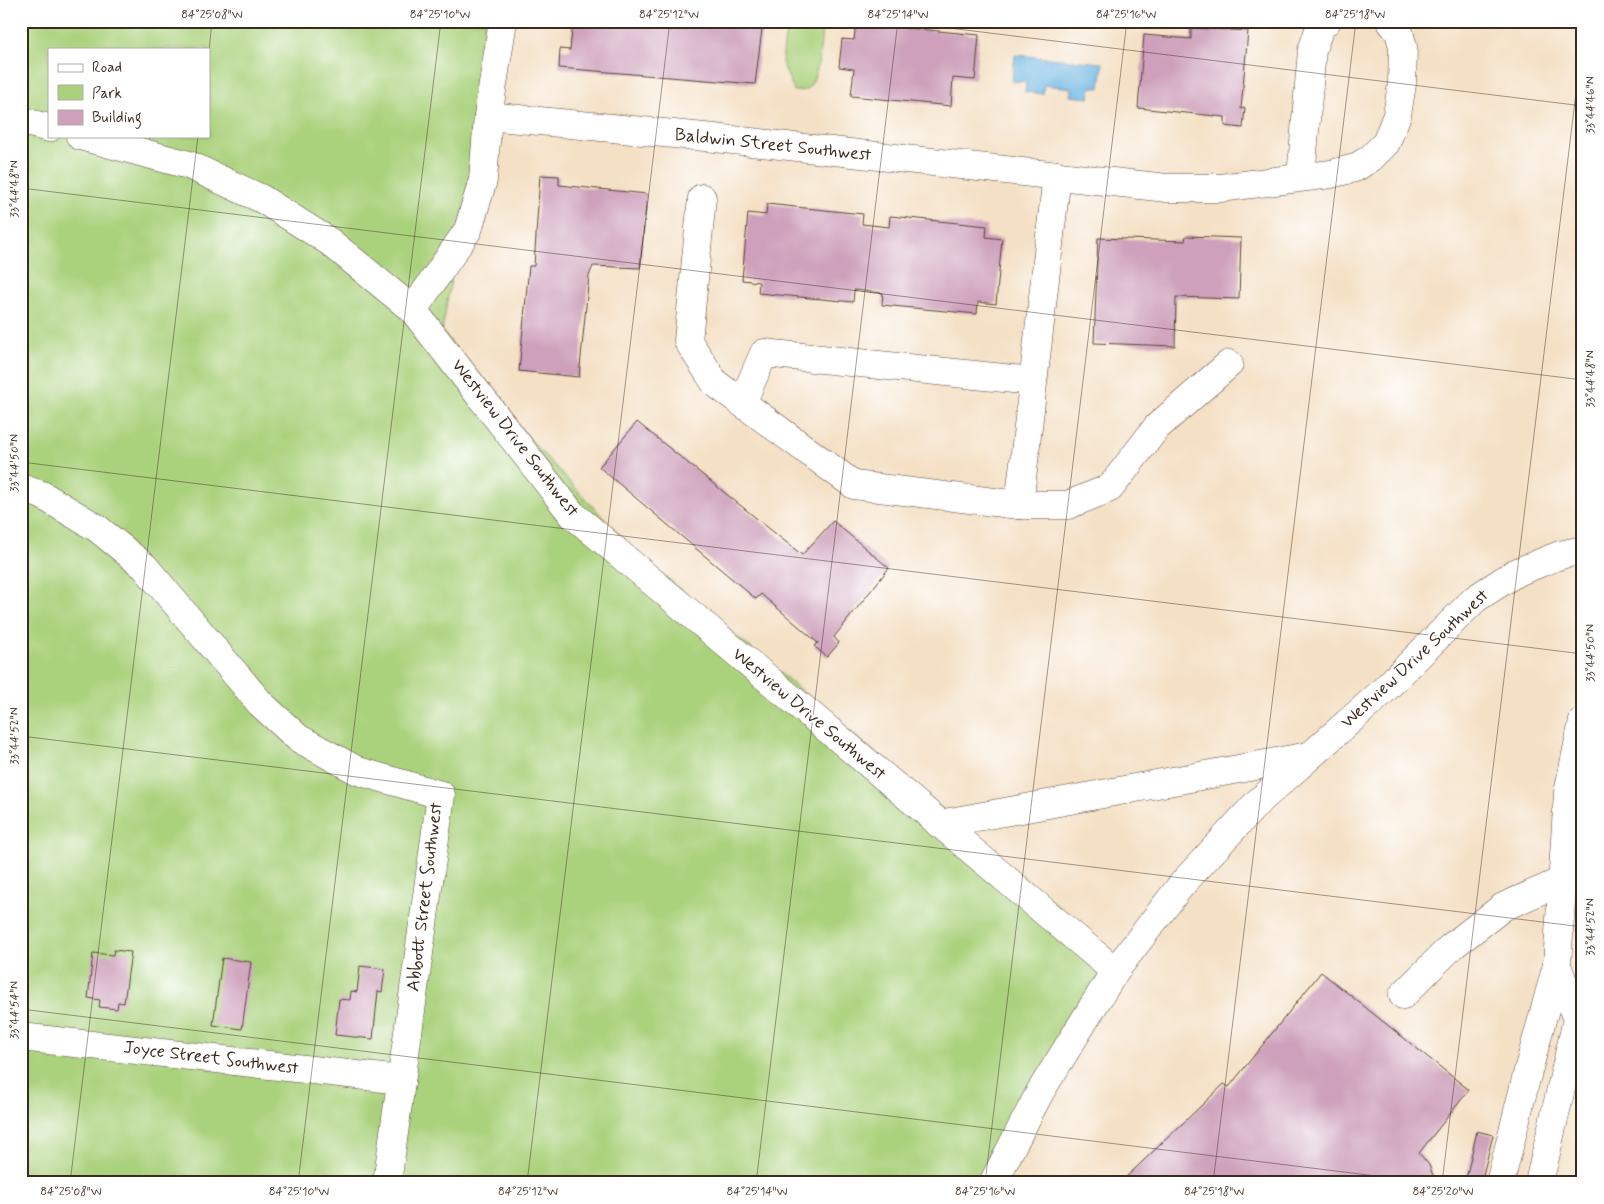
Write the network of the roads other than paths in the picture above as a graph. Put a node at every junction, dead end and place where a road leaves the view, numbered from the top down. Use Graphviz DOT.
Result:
graph roads {
  1 [pos="503,21"];
  2 [pos="1326,21"];
  3 [pos="1390,21"];
  4 [pos="488,116"];
  5 [pos="21,121"];
  6 [pos="48,128"];
  7 [pos="88,138"];
  8 [pos="1057,176"];
  9 [pos="1301,177"];
  10 [pos="702,198"];
  11 [pos="413,310"];
  12 [pos="1229,364"];
  13 [pos="1033,381"];
  14 [pos="742,404"];
  15 [pos="21,488"];
  16 [pos="1019,505"];
  17 [pos="1583,550"];
  18 [pos="1583,721"];
  19 [pos="1309,756"];
  20 [pos="939,824"];
  21 [pos="1562,881"];
  22 [pos="1557,965"];
  23 [pos="1116,971"];
  24 [pos="1403,995"];
  25 [pos="21,1037"];
  26 [pos="401,1080"];
  27 [pos="388,1183"];
  28 [pos="994,1183"];
  29 [pos="1500,1183"];
  30 [pos="1539,1183"];
  1 -- 4 [label="street"];
  2 -- 9 [label="street"];
  3 -- 9 [label="street, Baldwin Street Southwest"];
  4 -- 8 [label="street, Baldwin Street Southwest"];
  4 -- 11 [label="street"];
  5 -- 6 [label="street"];
  7 -- 11 [label="street, Westview Drive Southwest"];
  8 -- 9 [label="street, Baldwin Street Southwest"];
  8 -- 13 [label="street"];
  10 -- 14 [label="street"];
  11 -- 20 [label="street, Westview Drive Southwest"];
  12 -- 16 [label="street"];
  13 -- 14 [label="street"];
  13 -- 16 [label="street"];
  14 -- 16 [label="street"];
  15 -- 26 [label="street, Abbott Street Southwest"];
  17 -- 19 [label="street, Westview Drive Southwest"];
  18 -- 21 [label="street"];
  19 -- 20 [label="street"];
  19 -- 23 [label="street, Westview Drive Southwest"];
  20 -- 23 [label="street, Westview Drive Southwest"];
  21 -- 22 [label="street"];
  21 -- 24 [label="street"];
  22 -- 29 [label="street"];
  22 -- 30 [label="street"];
  23 -- 28 [label="street"];
  25 -- 26 [label="street, Joyce Street Southwest"];
  26 -- 27 [label="street, Abbott Street Southwest"];
}
